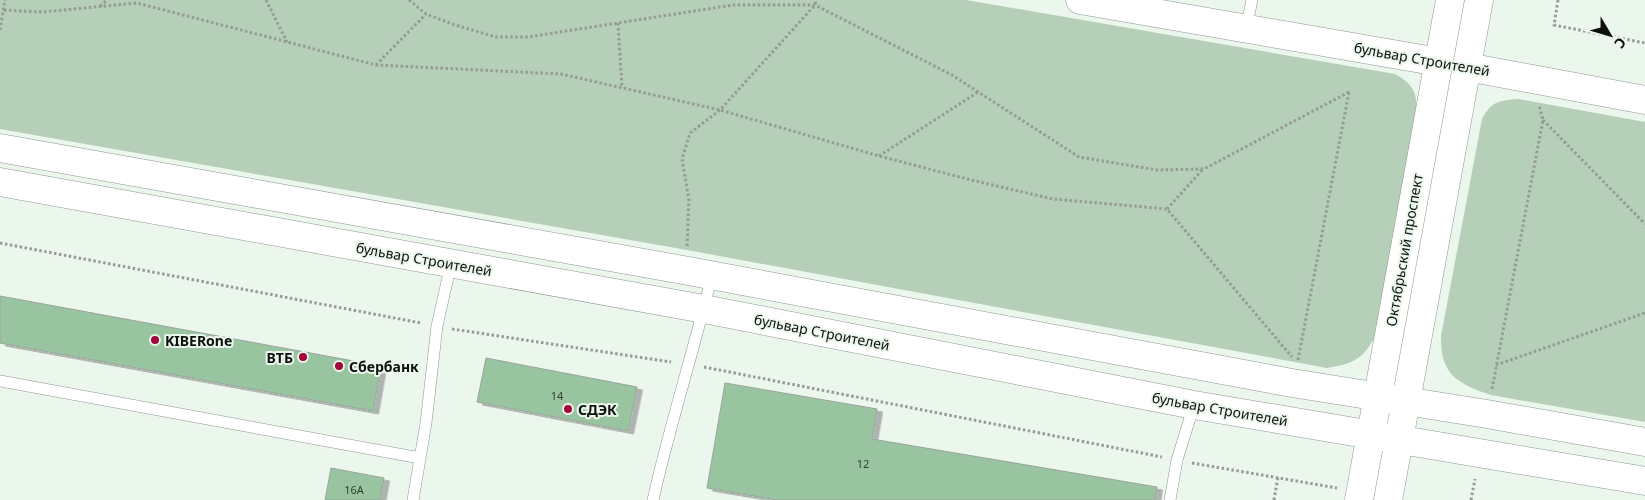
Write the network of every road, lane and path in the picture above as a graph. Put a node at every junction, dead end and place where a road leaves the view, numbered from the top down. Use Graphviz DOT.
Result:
graph roads {
  1 [pos="5,0"];
  2 [pos="107,0"];
  3 [pos="266,0"];
  4 [pos="409,0"];
  5 [pos="816,0"];
  6 [pos="1080,0"];
  7 [pos="1252,0"];
  8 [pos="1450,0"];
  9 [pos="1479,0"];
  10 [pos="1558,0"];
  11 [pos="815,5"];
  12 [pos="100,6"];
  13 [pos="4,10"];
  14 [pos="426,14"];
  15 [pos="618,23"];
  16 [pos="1246,29"];
  17 [pos="0,30"];
  18 [pos="287,42"];
  19 [pos="1645,43"];
  20 [pos="1439,62"];
  21 [pos="376,65"];
  22 [pos="1467,67"];
  23 [pos="622,88"];
  24 [pos="978,92"];
  25 [pos="1645,100"];
  26 [pos="1539,102"];
  27 [pos="720,110"];
  28 [pos="1543,120"];
  29 [pos="0,148"];
  30 [pos="879,156"];
  31 [pos="1204,169"];
  32 [pos="0,182"];
  33 [pos="1167,210"];
  34 [pos="1645,224"];
  35 [pos="0,243"];
  36 [pos="687,250"];
  37 [pos="451,264"];
  38 [pos="712,275"];
  39 [pos="704,309"];
  40 [pos="1645,313"];
  41 [pos="437,326"];
  42 [pos="690,364"];
  43 [pos="1496,365"];
  44 [pos="0,381"];
  45 [pos="1491,395"];
  46 [pos="1378,398"];
  47 [pos="1406,402"];
  48 [pos="1194,404"];
  49 [pos="1371,435"];
  50 [pos="1399,439"];
  51 [pos="1645,442"];
  52 [pos="420,458"];
  53 [pos="1177,460"];
  54 [pos="1475,477"];
  55 [pos="1278,478"];
  56 [pos="1645,481"];
  57 [pos="1349,494"];
  58 [pos="413,500"];
  59 [pos="653,500"];
  60 [pos="1170,500"];
  61 [pos="1274,500"];
  62 [pos="1388,500"];
  63 [pos="1470,500"];
  1 -- 13 [label="path"];
  2 -- 12 [label="path"];
  3 -- 18 [label="path"];
  4 -- 14 [label="path"];
  5 -- 11 [label="path"];
  6 -- 16 [label="main road, бульвар Строителей"];
  7 -- 16 [label="lane"];
  8 -- 20 [label="main road, Октябрьский проспект"];
  9 -- 22 [label="main road, Октябрьский проспект"];
  10 -- 19 [label="path"];
  11 -- 15 [label="path"];
  11 -- 24 [label="path"];
  11 -- 27 [label="path"];
  12 -- 13 [label="path"];
  12 -- 18 [label="path"];
  13 -- 17 [label="path"];
  14 -- 15 [label="path"];
  14 -- 21 [label="path"];
  15 -- 23 [label="path"];
  16 -- 20 [label="main road, бульвар Строителей"];
  18 -- 21 [label="path"];
  20 -- 22 [label="main road, бульвар Строителей"];
  20 -- 46 [label="main road, Октябрьский проспект"];
  21 -- 23 [label="path"];
  22 -- 25 [label="main road, бульвар Строителей"];
  22 -- 47 [label="main road, Октябрьский проспект"];
  23 -- 27 [label="path"];
  24 -- 30 [label="path"];
  24 -- 31 [label="path"];
  26 -- 28 [label="path"];
  27 -- 30 [label="path"];
  27 -- 36 [label="path"];
  28 -- 34 [label="path"];
  28 -- 43 [label="path"];
  29 -- 38 [label="main road"];
  30 -- 33 [label="path"];
  31 -- 33 [label="path"];
  31 -- 33 [label="path"];
  32 -- 37 [label="main road, бульвар Строителей"];
  35 -- 41 [label="path"];
  37 -- 39 [label="main road, бульвар Строителей"];
  37 -- 41 [label="lane"];
  38 -- 39 [label="lane"];
  38 -- 46 [label="main road"];
  39 -- 42 [label="lane"];
  39 -- 48 [label="main road, бульвар Строителей"];
  40 -- 43 [label="path"];
  41 -- 42 [label="path"];
  41 -- 52 [label="lane"];
  42 -- 53 [label="path"];
  42 -- 59 [label="lane"];
  43 -- 45 [label="path"];
  44 -- 52 [label="lane"];
  46 -- 47 [label="main road"];
  46 -- 49 [label="main road, Октябрьский проспект"];
  47 -- 50 [label="main road, Октябрьский проспект"];
  47 -- 51 [label="main road"];
  48 -- 49 [label="main road, бульвар Строителей"];
  48 -- 53 [label="lane"];
  49 -- 50 [label="main road, бульвар Строителей"];
  49 -- 57 [label="main road, Октябрьский проспект"];
  50 -- 56 [label="main road, бульвар Строителей"];
  50 -- 62 [label="main road, Октябрьский проспект"];
  52 -- 58 [label="lane"];
  53 -- 55 [label="path"];
  53 -- 60 [label="lane"];
  54 -- 63 [label="path"];
  55 -- 57 [label="path"];
  55 -- 61 [label="path"];
}
